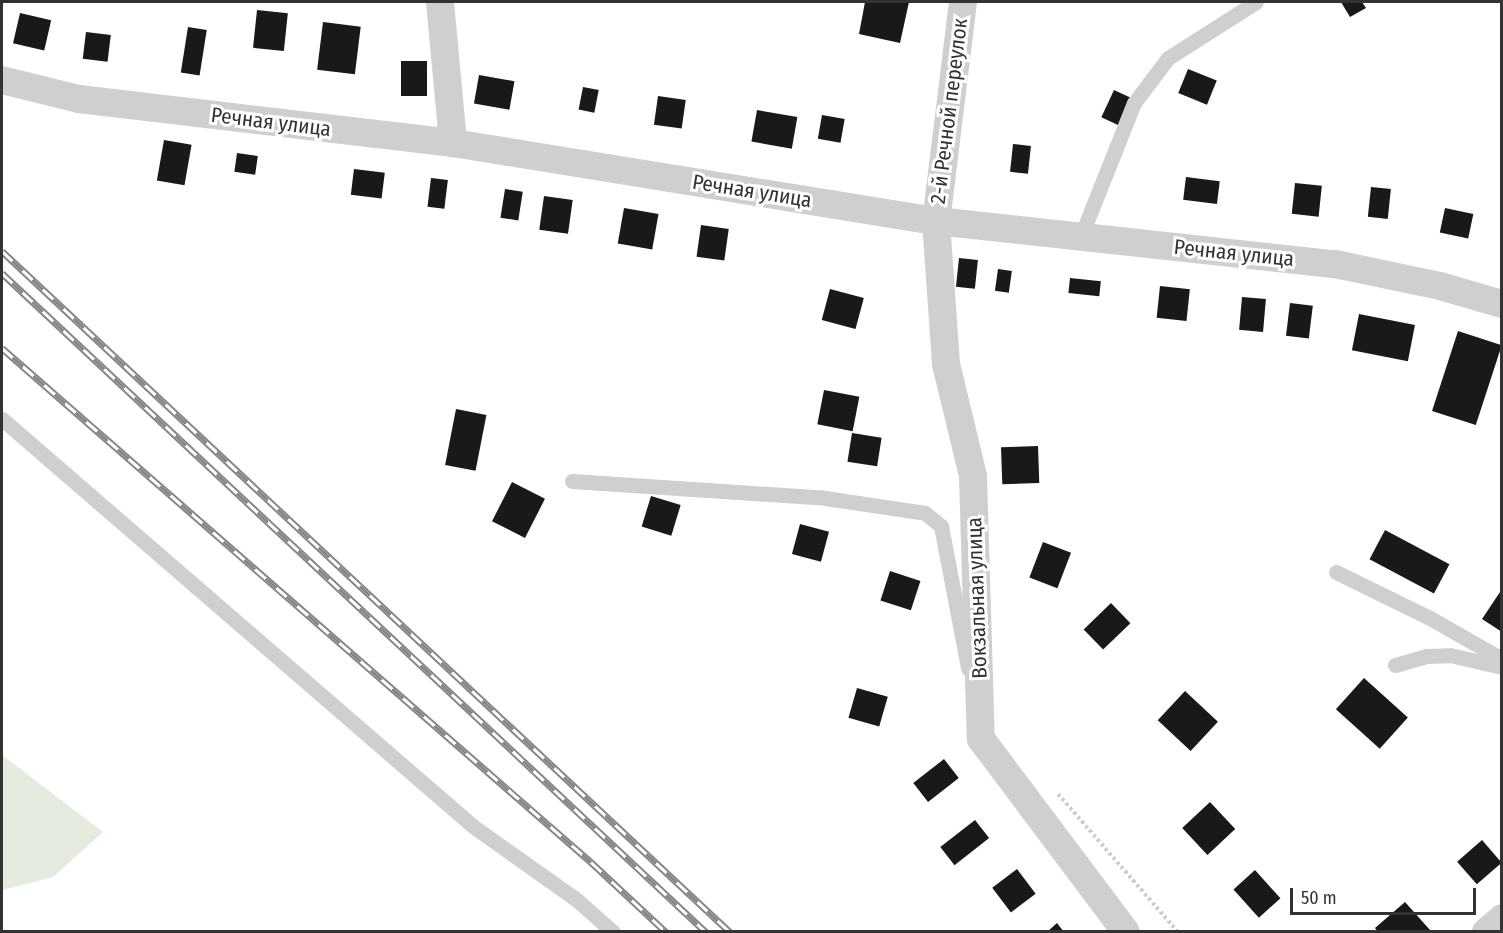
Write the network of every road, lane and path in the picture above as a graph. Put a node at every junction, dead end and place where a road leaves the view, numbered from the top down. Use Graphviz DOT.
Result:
graph roads {
  1 [pos="440,2"];
  2 [pos="963,2"];
  3 [pos="1256,2"];
  4 [pos="2,80"];
  5 [pos="453,143"];
  6 [pos="936,221"];
  7 [pos="1081,236"];
  8 [pos="1502,304"];
  9 [pos="2,419"];
  10 [pos="572,481"];
  11 [pos="1336,572"];
  12 [pos="1502,659"];
  13 [pos="1395,665"];
  14 [pos="1502,667"];
  15 [pos="981,739"];
  16 [pos="1055,790"];
  17 [pos="1502,918"];
  18 [pos="613,932"];
  19 [pos="1126,932"];
  20 [pos="1178,932"];
  21 [pos="1486,932"];
  1 -- 5 [label="street"];
  2 -- 6 [label="street, 2-й Речной переулок"];
  3 -- 7 [label="lane"];
  4 -- 5 [label="street, Речная улица"];
  5 -- 6 [label="street, Речная улица"];
  6 -- 7 [label="street, Речная улица"];
  6 -- 15 [label="street, Вокзальная улица"];
  7 -- 8 [label="street, Речная улица"];
  9 -- 18 [label="lane"];
  10 -- 15 [label="lane"];
  11 -- 12 [label="lane"];
  13 -- 14 [label="lane"];
  15 -- 19 [label="street"];
  16 -- 20 [label="path"];
  17 -- 21 [label="street"];
}
